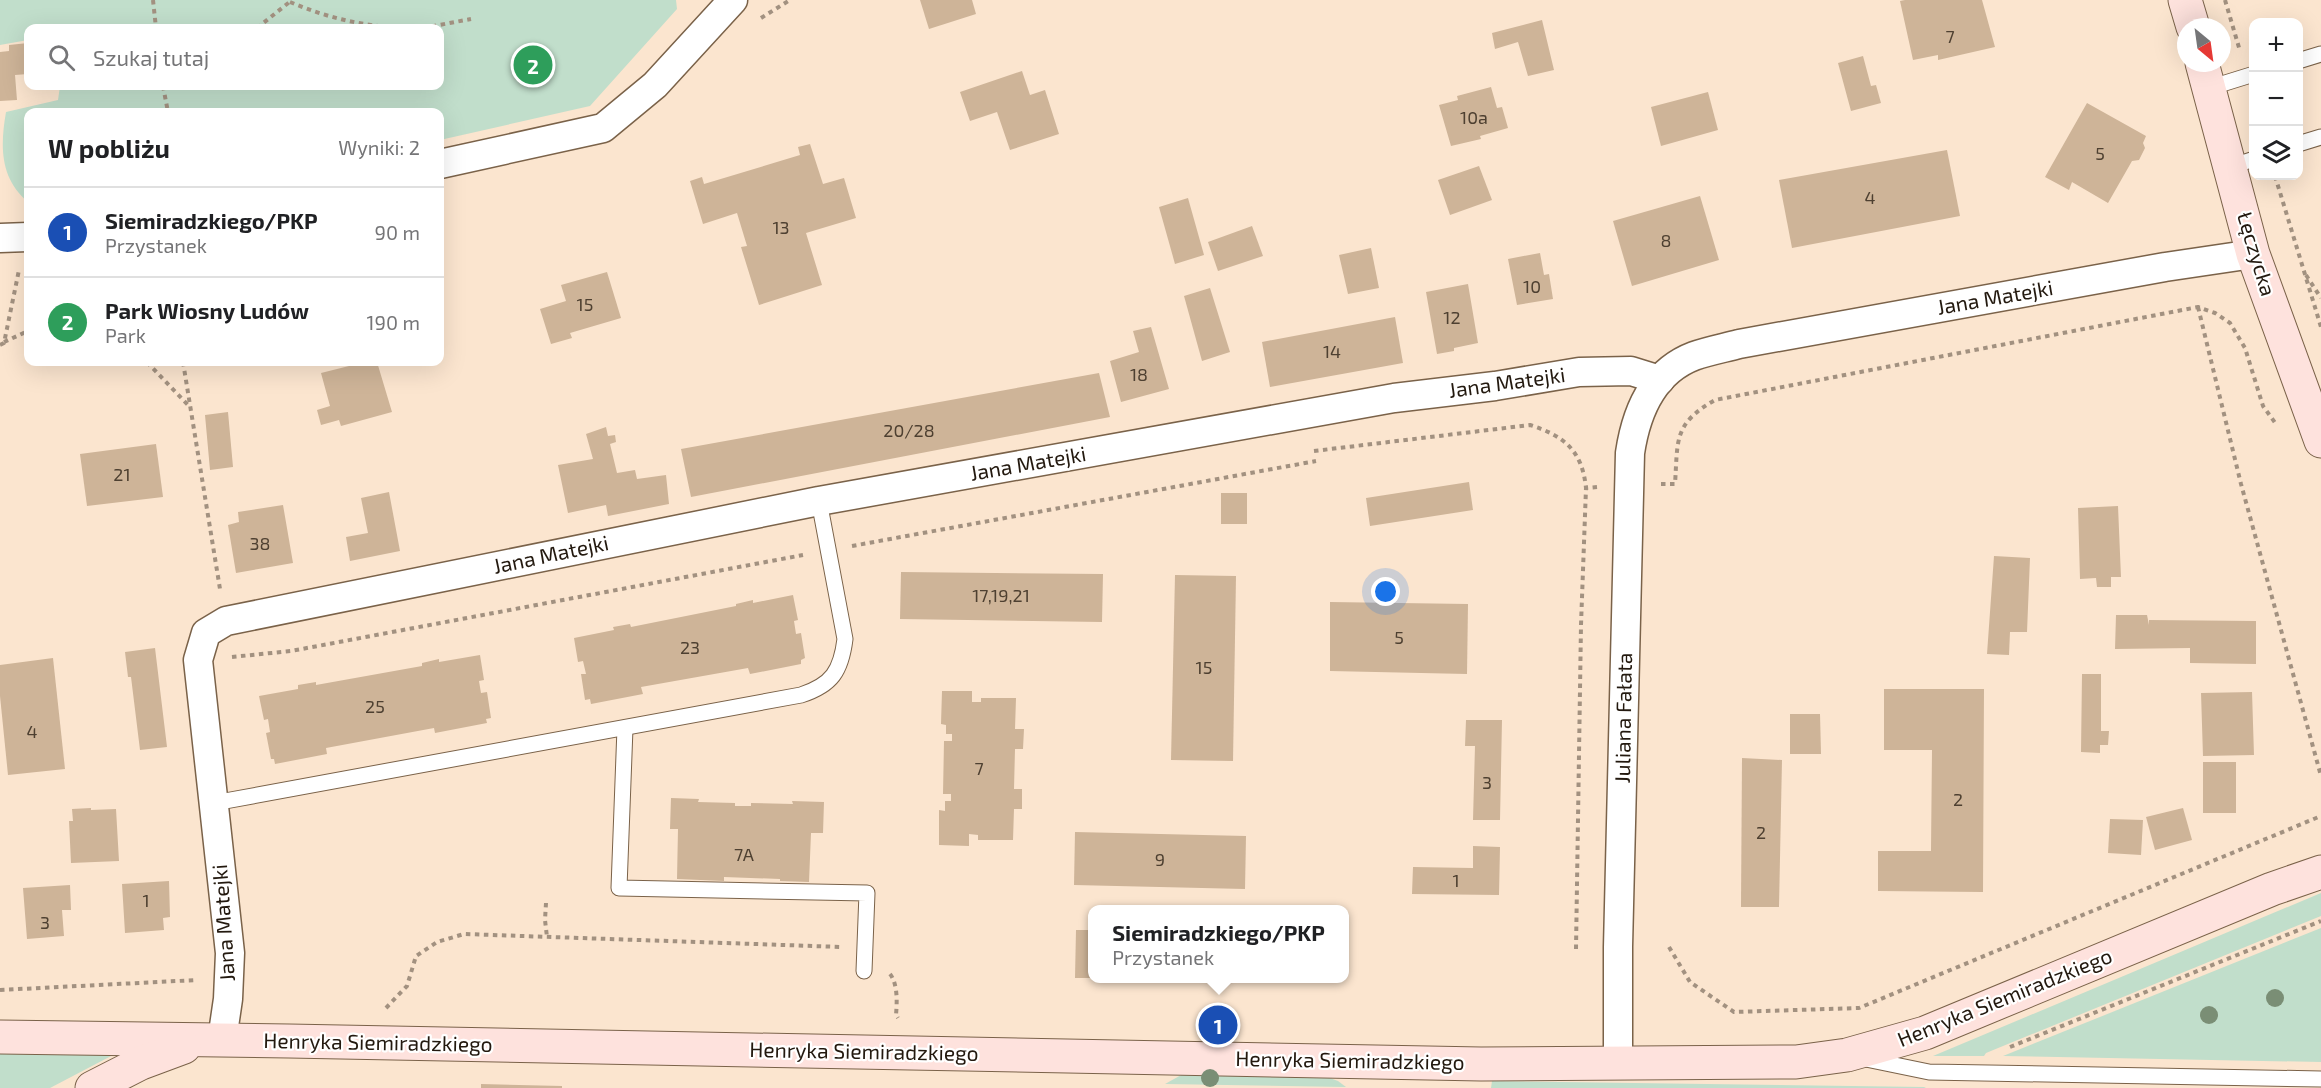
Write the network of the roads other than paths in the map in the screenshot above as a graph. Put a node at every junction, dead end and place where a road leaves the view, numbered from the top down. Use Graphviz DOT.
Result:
graph roads {
  1 [pos="2185,0"];
  2 [pos="720,7"];
  3 [pos="2190,18"];
  4 [pos="2321,54"];
  5 [pos="2303,59"];
  6 [pos="2249,74"];
  7 [pos="2205,76"];
  8 [pos="2321,137"];
  9 [pos="2303,142"];
  10 [pos="444,163"];
  11 [pos="2242,163"];
  12 [pos="2253,254"];
  13 [pos="1660,380"];
  14 [pos="2321,441"];
  15 [pos="819,501"];
  16 [pos="625,728"];
  17 [pos="214,803"];
  18 [pos="2321,872"];
  19 [pos="864,970"];
  20 [pos="0,1037"];
  21 [pos="211,1041"];
  22 [pos="1847,1056"];
  23 [pos="1618,1063"];
  24 [pos="2321,1079"];
  25 [pos="2023,1081"];
  26 [pos="92,1088"];
  1 -- 3 [label="street"];
  2 -- 10 [label="street"];
  4 -- 5 [label="lane"];
  6 -- 7 [label="lane"];
  7 -- 11 [label="street, Łęczycka"];
  8 -- 9 [label="lane"];
  11 -- 12 [label="street, Łęczycka"];
  12 -- 13 [label="street, Jana Matejki"];
  12 -- 14 [label="street, Łęczycka"];
  13 -- 15 [label="street, Jana Matejki"];
  13 -- 23 [label="street, Juliana Fałata"];
  15 -- 16 [label="lane"];
  15 -- 17 [label="street, Jana Matejki"];
  16 -- 17 [label="lane"];
  16 -- 19 [label="lane"];
  17 -- 21 [label="street, Jana Matejki"];
  18 -- 22 [label="street, Henryka Siemiradzkiego"];
  20 -- 21 [label="street, Henryka Siemiradzkiego"];
  21 -- 23 [label="street, Henryka Siemiradzkiego"];
  21 -- 26 [label="street, Henryka Siemiradzkiego"];
  22 -- 23 [label="street, Henryka Siemiradzkiego"];
  22 -- 25 [label="lane"];
  24 -- 25 [label="lane"];
}
